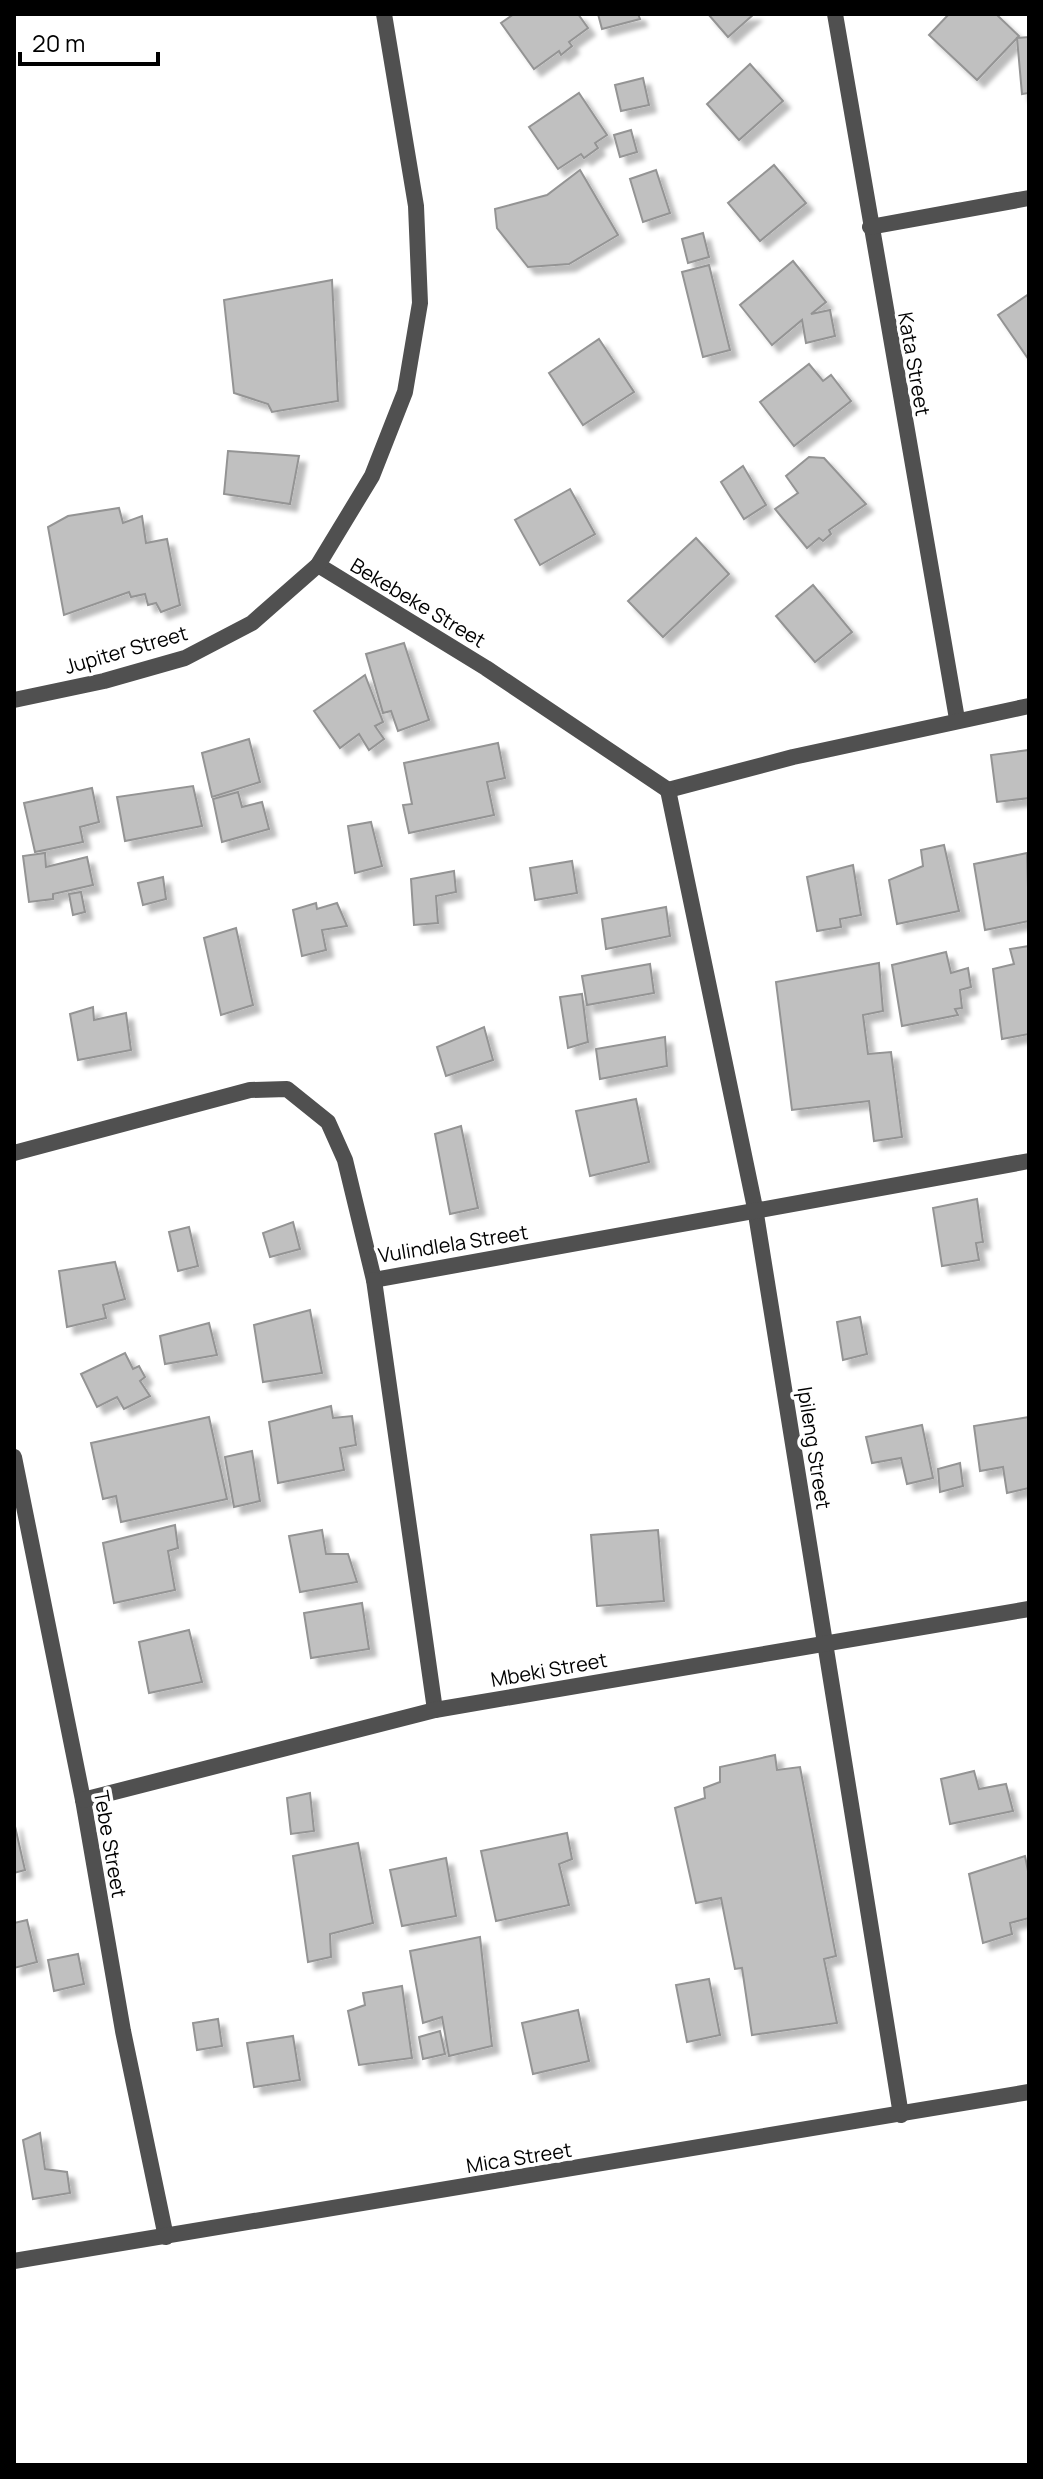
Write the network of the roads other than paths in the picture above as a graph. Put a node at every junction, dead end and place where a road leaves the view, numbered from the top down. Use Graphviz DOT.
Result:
graph roads {
  1 [pos="384,14"];
  2 [pos="835,14"];
  3 [pos="1029,198"];
  4 [pos="870,227"];
  5 [pos="318,565"];
  6 [pos="14,700"];
  7 [pos="1029,706"];
  8 [pos="957,719"];
  9 [pos="668,790"];
  10 [pos="14,1153"];
  11 [pos="1029,1161"];
  12 [pos="755,1208"];
  13 [pos="374,1280"];
  14 [pos="14,1457"];
  15 [pos="1029,1609"];
  16 [pos="826,1642"];
  17 [pos="435,1710"];
  18 [pos="83,1800"];
  19 [pos="1029,2092"];
  20 [pos="901,2115"];
  21 [pos="166,2237"];
  22 [pos="14,2261"];
  1 -- 5 [label="street, Bekebeke Street"];
  2 -- 4 [label="street, Kata Street"];
  3 -- 4 [label="street"];
  4 -- 8 [label="street, Kata Street"];
  5 -- 6 [label="street, Jupiter Street"];
  5 -- 9 [label="street, Bekebeke Street"];
  7 -- 8 [label="street"];
  8 -- 9 [label="street"];
  9 -- 12 [label="street, Ipileng Street"];
  10 -- 13 [label="street, Vulindlela Street"];
  11 -- 12 [label="street, Vulindlela Street"];
  12 -- 13 [label="street, Vulindlela Street"];
  12 -- 16 [label="street, Ipileng Street"];
  13 -- 17 [label="street"];
  14 -- 18 [label="street, Tebe Street"];
  15 -- 16 [label="street, Mbeki Street"];
  16 -- 17 [label="street, Mbeki Street"];
  16 -- 20 [label="street, Ipileng Street"];
  17 -- 18 [label="street, Mbeki Street"];
  18 -- 21 [label="street, Tebe Street"];
  19 -- 20 [label="street, Mica Street"];
  20 -- 21 [label="street, Mica Street"];
  21 -- 22 [label="street, Mica Street"];
}
